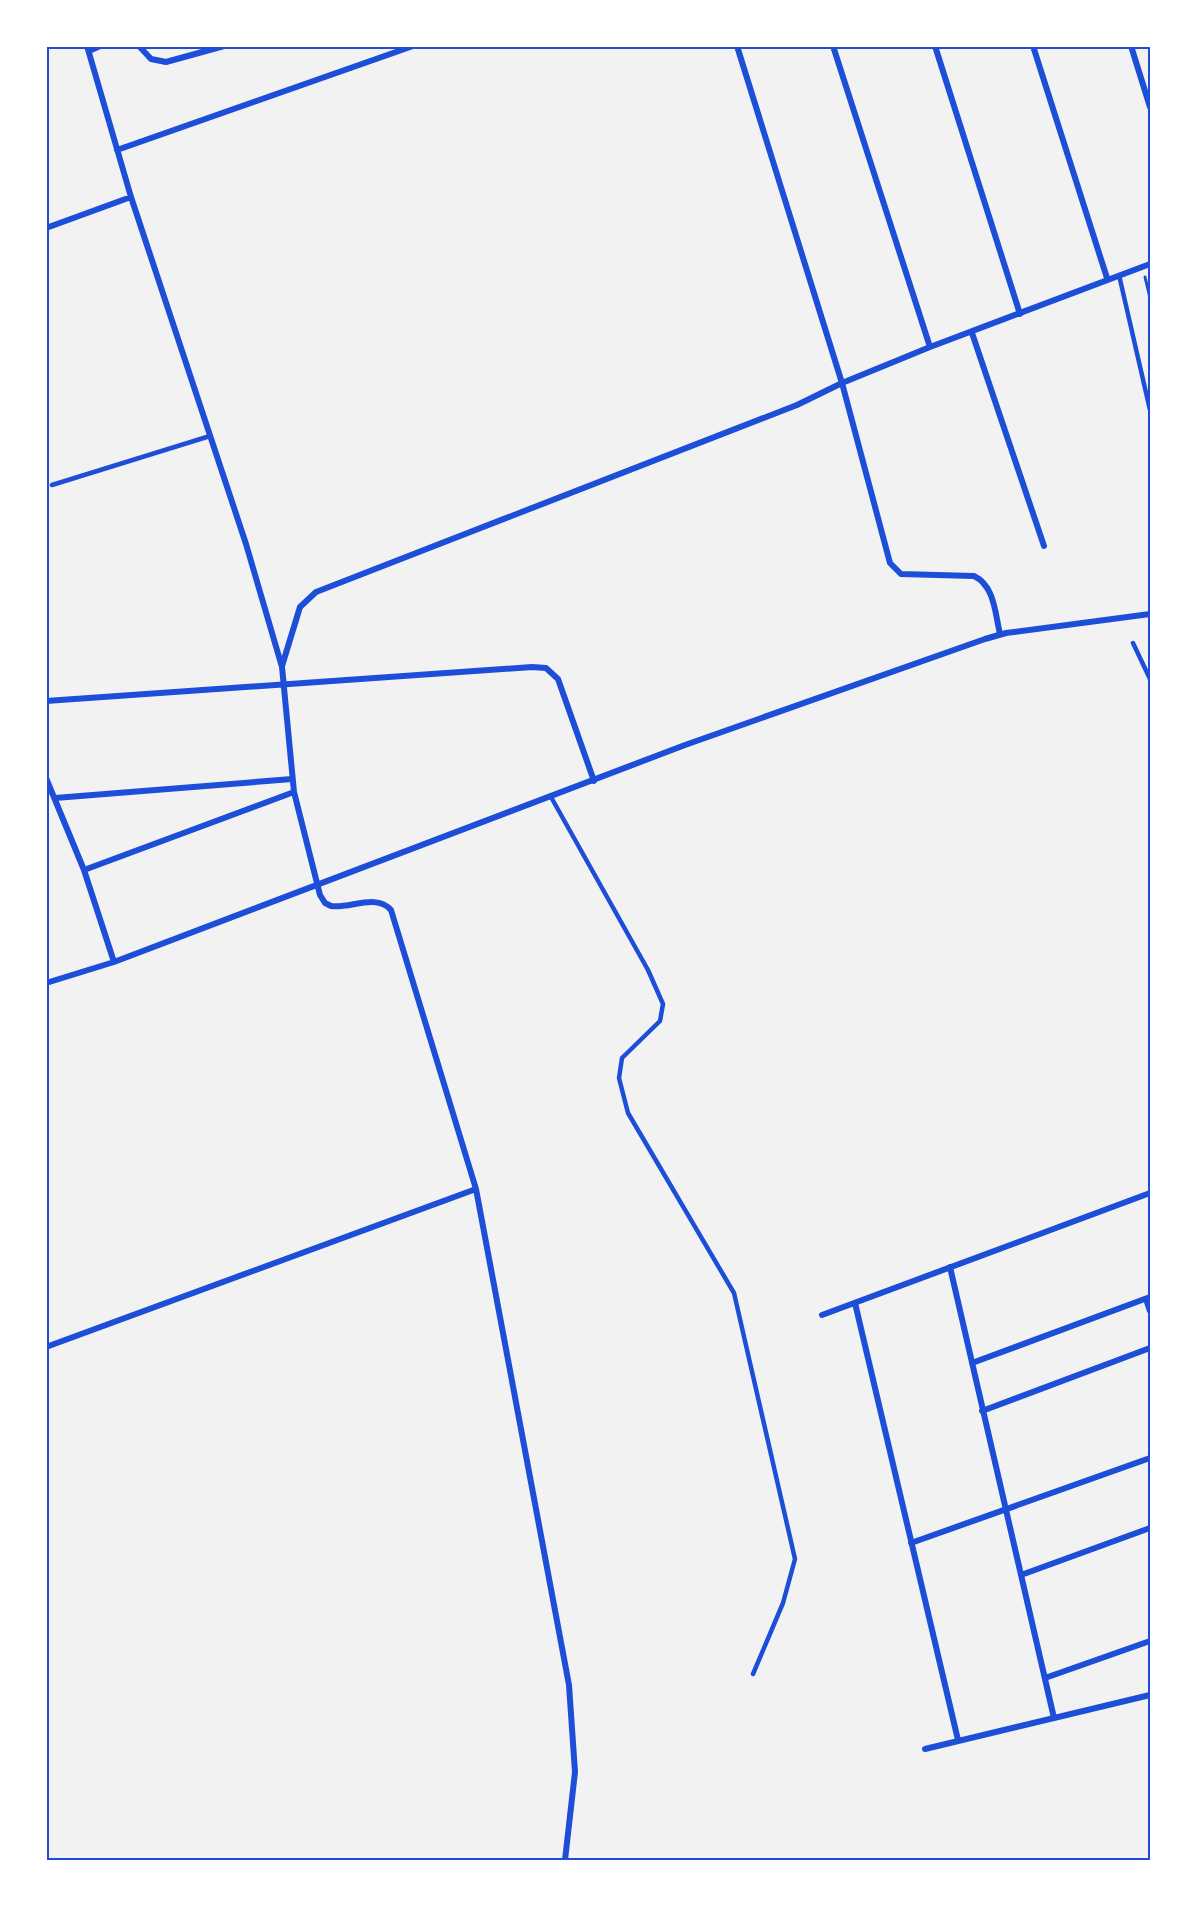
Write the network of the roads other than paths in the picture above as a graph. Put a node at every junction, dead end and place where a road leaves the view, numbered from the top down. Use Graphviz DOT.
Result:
graph roads {
  1 [pos="100,46"];
  2 [pos="139,46"];
  3 [pos="224,46"];
  4 [pos="413,46"];
  5 [pos="737,46"];
  6 [pos="833,46"];
  7 [pos="935,46"];
  8 [pos="1033,46"];
  9 [pos="1131,46"];
  10 [pos="88,49"];
  11 [pos="1150,107"];
  12 [pos="117,150"];
  13 [pos="131,196"];
  14 [pos="46,228"];
  15 [pos="1150,264"];
  16 [pos="1119,275"];
  17 [pos="1107,279"];
  18 [pos="1020,314"];
  19 [pos="972,333"];
  20 [pos="930,347"];
  21 [pos="842,383"];
  22 [pos="1150,410"];
  23 [pos="210,436"];
  24 [pos="52,485"];
  25 [pos="1044,546"];
  26 [pos="1150,614"];
  27 [pos="1000,634"];
  28 [pos="1133,643"];
  29 [pos="282,667"];
  30 [pos="1150,679"];
  31 [pos="283,682"];
  32 [pos="46,701"];
  33 [pos="46,778"];
  34 [pos="292,779"];
  35 [pos="594,780"];
  36 [pos="294,792"];
  37 [pos="551,797"];
  38 [pos="55,798"];
  39 [pos="84,870"];
  40 [pos="318,886"];
  41 [pos="114,962"];
  42 [pos="46,983"];
  43 [pos="476,1189"];
  44 [pos="1150,1193"];
  45 [pos="950,1267"];
  46 [pos="1148,1298"];
  47 [pos="855,1303"];
  48 [pos="1150,1311"];
  49 [pos="822,1315"];
  50 [pos="46,1347"];
  51 [pos="1150,1348"];
  52 [pos="972,1363"];
  53 [pos="982,1410"];
  54 [pos="1150,1458"];
  55 [pos="1004,1510"];
  56 [pos="1150,1528"];
  57 [pos="911,1543"];
  58 [pos="1021,1575"];
  59 [pos="1150,1641"];
  60 [pos="753,1674"];
  61 [pos="1045,1678"];
  62 [pos="1150,1695"];
  63 [pos="1054,1718"];
  64 [pos="958,1740"];
  65 [pos="925,1749"];
  66 [pos="565,1860"];
  1 -- 10 [label="street"];
  2 -- 3 [label="street"];
  4 -- 12 [label="street"];
  5 -- 21 [label="street"];
  6 -- 20 [label="street"];
  7 -- 18 [label="street"];
  8 -- 17 [label="street"];
  9 -- 11 [label="street"];
  10 -- 12 [label="street"];
  12 -- 13 [label="street"];
  13 -- 14 [label="street"];
  13 -- 23 [label="street"];
  15 -- 16 [label="street"];
  16 -- 17 [label="street"];
  16 -- 22 [label="lane"];
  17 -- 18 [label="street"];
  18 -- 19 [label="street"];
  19 -- 20 [label="street"];
  19 -- 25 [label="street"];
  20 -- 21 [label="street"];
  21 -- 27 [label="street"];
  21 -- 29 [label="street"];
  23 -- 24 [label="lane"];
  23 -- 29 [label="street"];
  26 -- 27 [label="street"];
  27 -- 35 [label="street"];
  28 -- 30 [label="lane"];
  29 -- 31 [label="street"];
  31 -- 32 [label="street"];
  31 -- 34 [label="street"];
  31 -- 35 [label="street"];
  33 -- 38 [label="street"];
  34 -- 36 [label="street"];
  34 -- 38 [label="street"];
  35 -- 37 [label="street"];
  36 -- 39 [label="street"];
  36 -- 40 [label="street"];
  37 -- 40 [label="street"];
  37 -- 60 [label="lane"];
  38 -- 39 [label="street"];
  39 -- 41 [label="street"];
  40 -- 41 [label="street"];
  40 -- 43 [label="street"];
  41 -- 42 [label="street"];
  43 -- 50 [label="street"];
  43 -- 66 [label="street"];
  44 -- 45 [label="street"];
  45 -- 47 [label="street"];
  45 -- 52 [label="street"];
  46 -- 48 [label="street"];
  46 -- 52 [label="street"];
  47 -- 49 [label="street"];
  47 -- 57 [label="street"];
  51 -- 53 [label="street"];
  52 -- 53 [label="street"];
  53 -- 55 [label="street"];
  54 -- 55 [label="street"];
  55 -- 57 [label="street"];
  55 -- 58 [label="street"];
  56 -- 58 [label="street"];
  57 -- 64 [label="street"];
  58 -- 61 [label="street"];
  59 -- 61 [label="street"];
  61 -- 63 [label="street"];
  62 -- 63 [label="street"];
  63 -- 64 [label="street"];
  64 -- 65 [label="street"];
}
